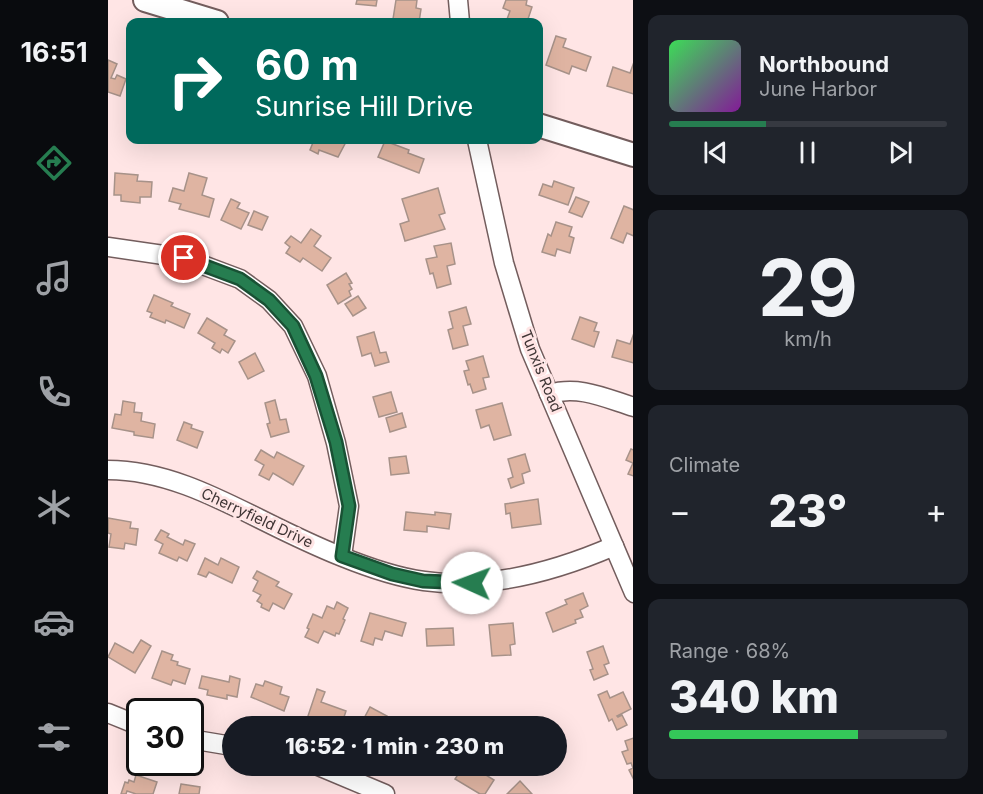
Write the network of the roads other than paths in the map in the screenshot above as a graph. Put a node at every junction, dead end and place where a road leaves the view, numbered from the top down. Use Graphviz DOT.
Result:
graph roads {
  1 [pos="145,0"];
  2 [pos="458,0"];
  3 [pos="204,18"];
  4 [pos="460,18"];
  5 [pos="543,127"];
  6 [pos="478,144"];
  7 [pos="633,155"];
  8 [pos="108,247"];
  9 [pos="549,394"];
  10 [pos="633,407"];
  11 [pos="108,470"];
  12 [pos="614,546"];
  13 [pos="342,556"];
  14 [pos="633,593"];
  15 [pos="108,713"];
  16 [pos="126,720"];
  17 [pos="204,741"];
  18 [pos="222,744"];
  19 [pos="342,776"];
  20 [pos="385,794"];
  1 -- 3 [label="main road"];
  2 -- 4 [label="street"];
  5 -- 7 [label="main road"];
  6 -- 9 [label="street, Tunxis Road"];
  8 -- 13 [label="street"];
  9 -- 10 [label="street"];
  9 -- 12 [label="street, Tunxis Road"];
  11 -- 13 [label="street, Cherryfield Drive"];
  12 -- 13 [label="street, Cherryfield Drive"];
  12 -- 14 [label="street, Tunxis Road"];
  15 -- 16 [label="street"];
  17 -- 18 [label="street"];
  19 -- 20 [label="street"];
}
